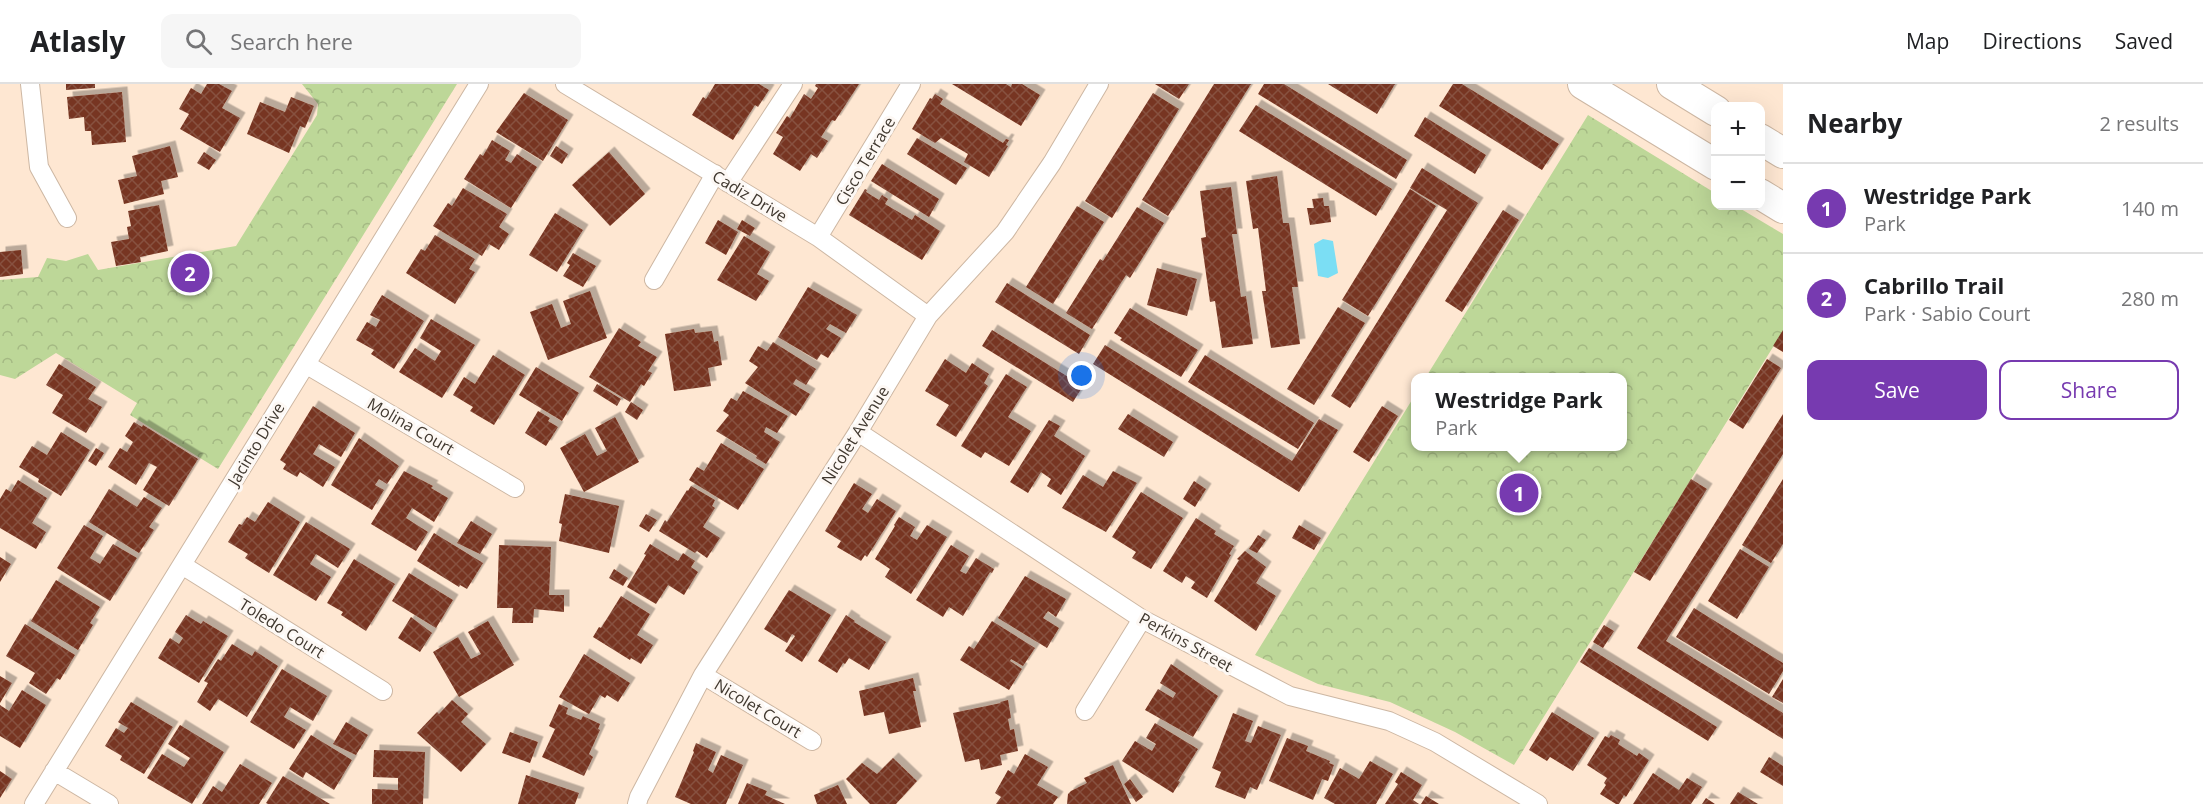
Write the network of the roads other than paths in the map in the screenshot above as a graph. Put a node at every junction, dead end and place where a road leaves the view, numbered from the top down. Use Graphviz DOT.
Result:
graph roads {
  1 [pos="30,84"];
  2 [pos="479,84"];
  3 [pos="565,84"];
  4 [pos="793,84"];
  5 [pos="911,84"];
  6 [pos="1099,84"];
  7 [pos="1583,84"];
  8 [pos="1672,84"];
  9 [pos="1711,108"];
  10 [pos="1765,142"];
  11 [pos="1783,153"];
  12 [pos="1711,162"];
  13 [pos="722,178"];
  14 [pos="1765,197"];
  15 [pos="1783,208"];
  16 [pos="67,218"];
  17 [pos="818,237"];
  18 [pos="654,280"];
  19 [pos="928,316"];
  20 [pos="306,365"];
  21 [pos="858,432"];
  22 [pos="515,488"];
  23 [pos="182,565"];
  24 [pos="1142,619"];
  25 [pos="703,675"];
  26 [pos="383,691"];
  27 [pos="1085,711"];
  28 [pos="812,741"];
  29 [pos="54,771"];
  30 [pos="34,804"];
  31 [pos="109,804"];
  32 [pos="637,804"];
  33 [pos="1538,804"];
  1 -- 16 [label="street"];
  2 -- 20 [label="street, Jacinto Drive"];
  3 -- 13 [label="street, Cadiz Drive"];
  4 -- 13 [label="street"];
  5 -- 17 [label="street, Cisco Terrace"];
  6 -- 19 [label="street, Nicolet Avenue"];
  7 -- 12 [label="main road"];
  8 -- 9 [label="main road"];
  10 -- 11 [label="main road"];
  13 -- 17 [label="street, Cadiz Drive"];
  13 -- 18 [label="street"];
  14 -- 15 [label="main road"];
  17 -- 19 [label="street, Cadiz Drive"];
  19 -- 21 [label="street, Nicolet Avenue"];
  20 -- 22 [label="street, Molina Court"];
  20 -- 23 [label="street, Jacinto Drive"];
  21 -- 24 [label="street, Perkins Street"];
  21 -- 25 [label="street, Nicolet Avenue"];
  23 -- 26 [label="street, Toledo Court"];
  23 -- 29 [label="street, Jacinto Drive"];
  24 -- 27 [label="street"];
  24 -- 33 [label="street, Perkins Street"];
  25 -- 28 [label="street, Nicolet Court"];
  25 -- 32 [label="street, Nicolet Avenue"];
  29 -- 30 [label="street, Jacinto Drive"];
  29 -- 31 [label="street"];
}
